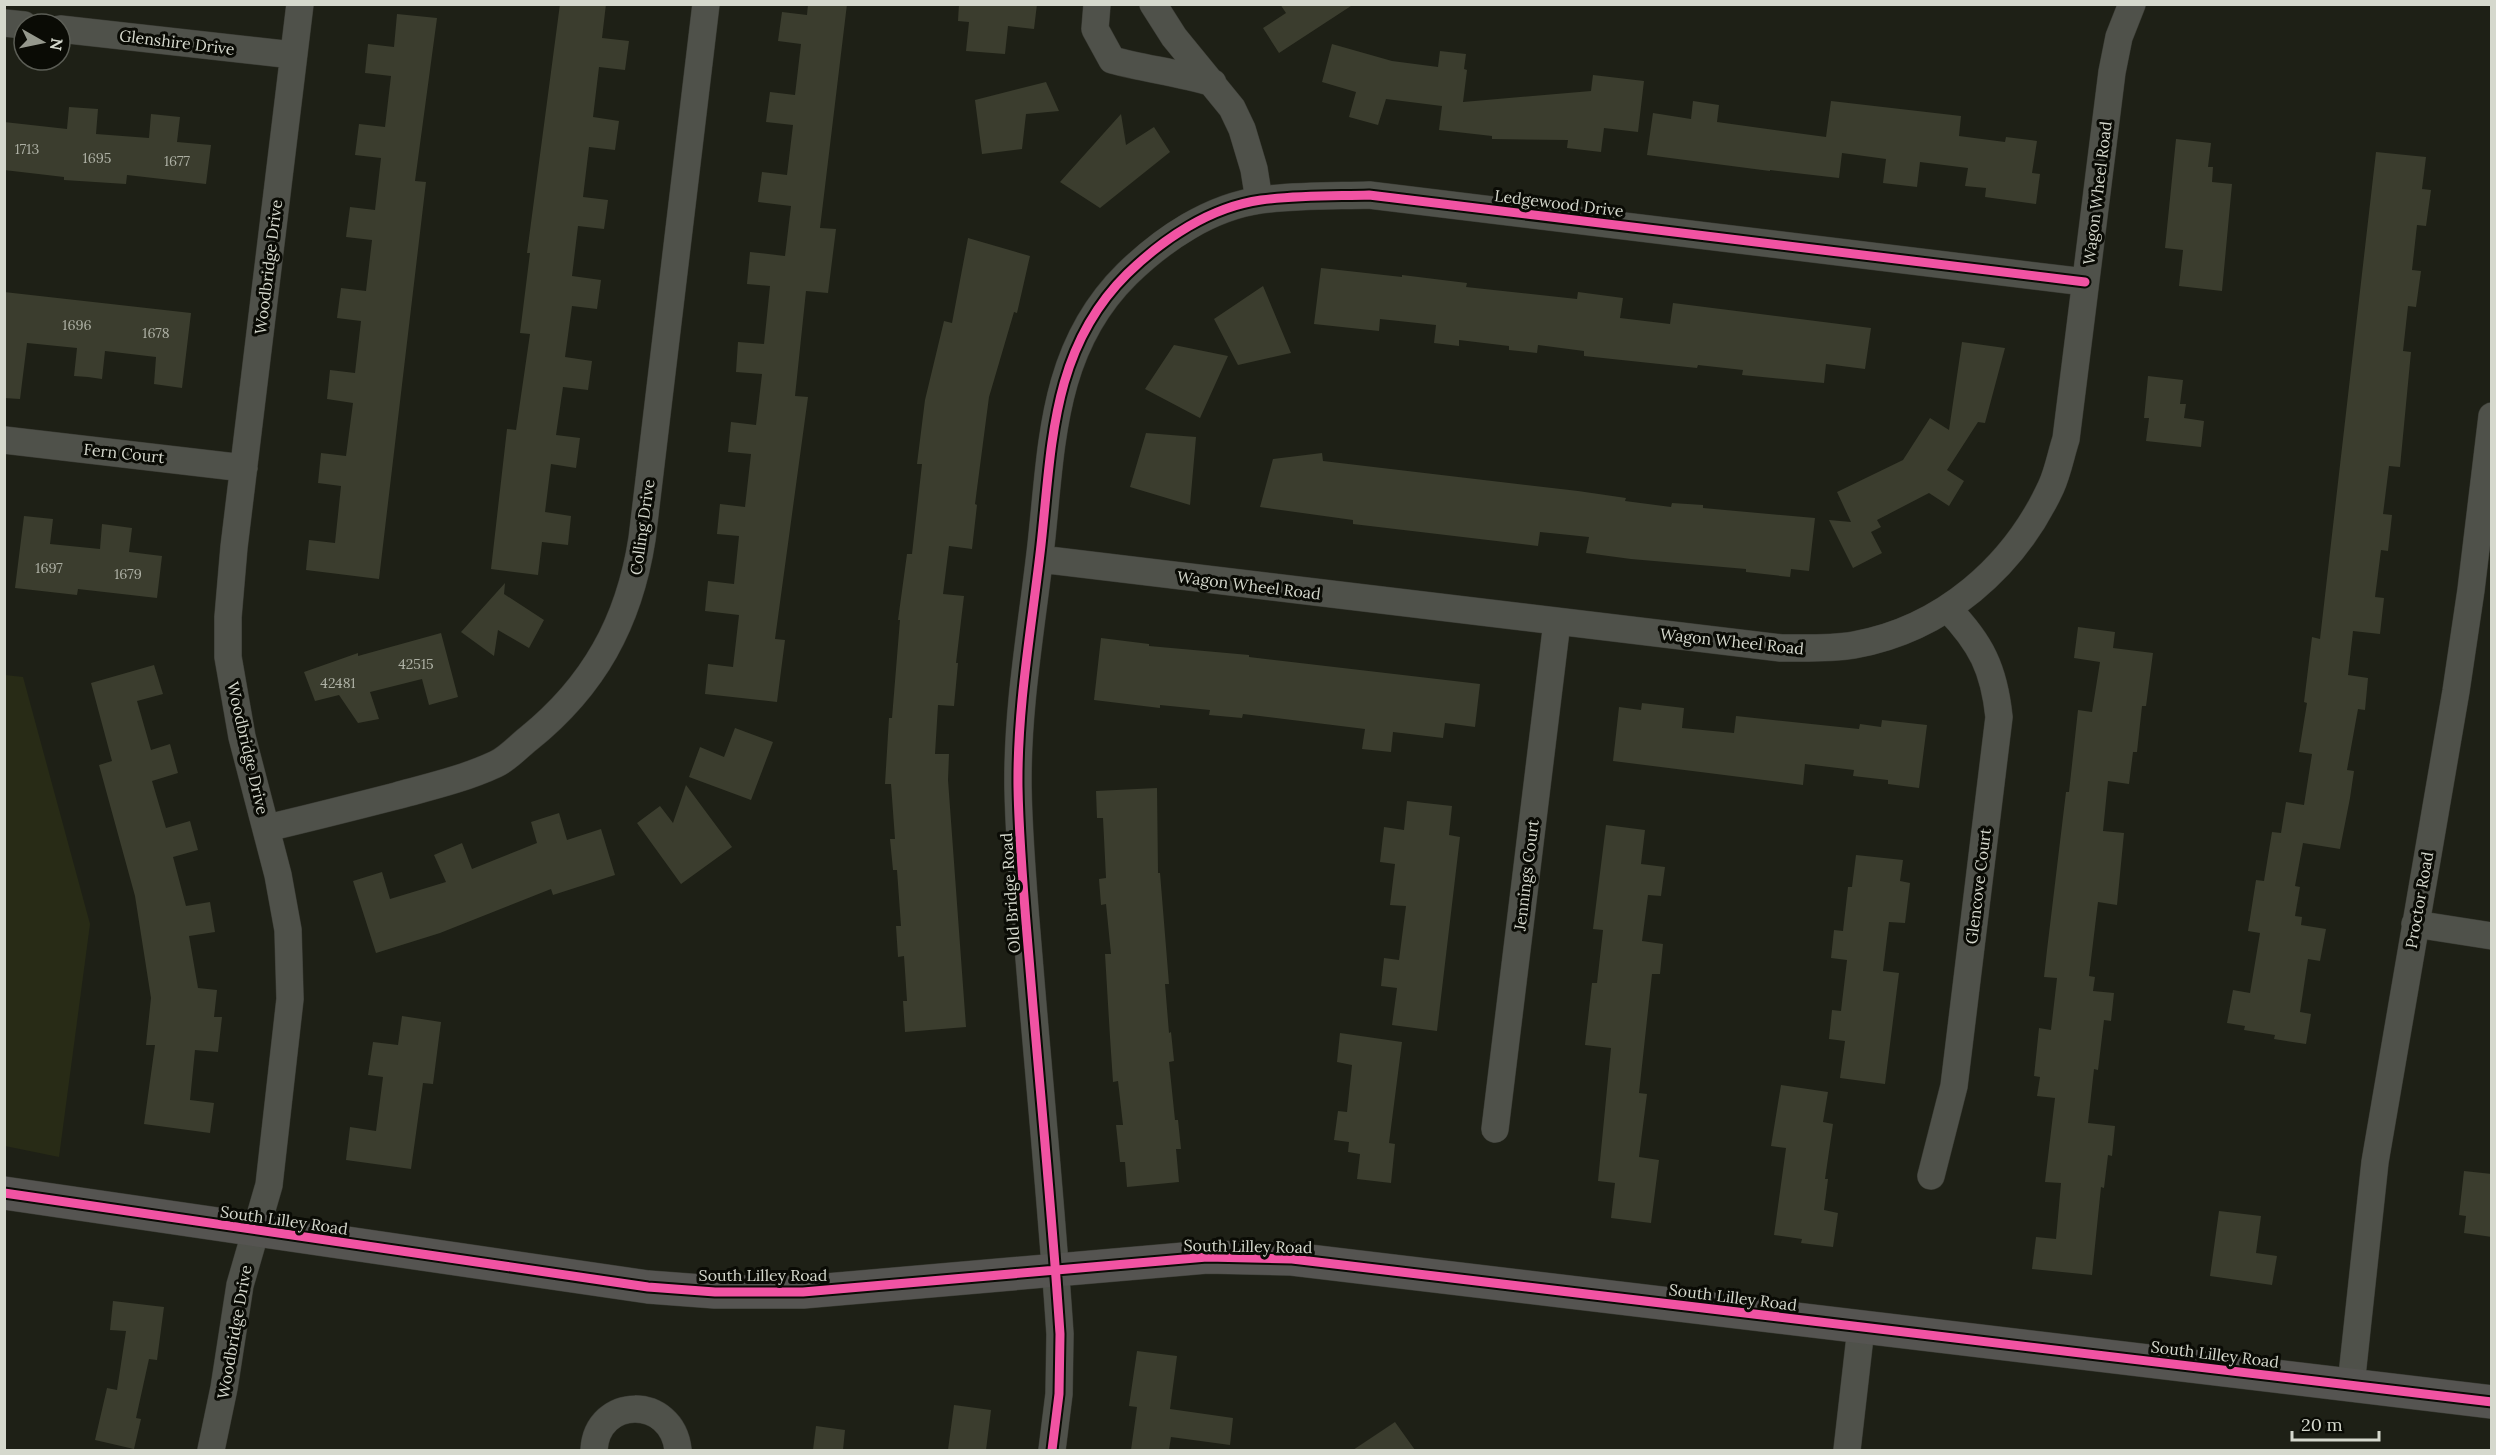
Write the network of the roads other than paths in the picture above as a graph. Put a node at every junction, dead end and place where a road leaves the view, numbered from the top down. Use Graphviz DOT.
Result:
graph roads {
  1 [pos="300,4"];
  2 [pos="706,4"];
  3 [pos="1097,4"];
  4 [pos="1154,4"];
  5 [pos="2132,4"];
  6 [pos="72,30"];
  7 [pos="293,55"];
  8 [pos="1214,83"];
  9 [pos="1259,200"];
  10 [pos="2085,282"];
  11 [pos="1082,338"];
  12 [pos="2492,416"];
  13 [pos="4,440"];
  14 [pos="244,468"];
  15 [pos="1040,559"];
  16 [pos="1948,609"];
  17 [pos="1557,622"];
  18 [pos="267,828"];
  19 [pos="2415,924"];
  20 [pos="2492,936"];
  21 [pos="1495,1129"];
  22 [pos="1931,1176"];
  23 [pos="4,1193"];
  24 [pos="255,1231"];
  25 [pos="1054,1270"];
  26 [pos="1861,1328"];
  27 [pos="2351,1385"];
  28 [pos="2492,1402"];
  29 [pos="211,1450"];
  30 [pos="594,1450"];
  31 [pos="678,1450"];
  32 [pos="1052,1450"];
  33 [pos="1847,1450"];
  1 -- 7 [label="street, Woodbridge Drive"];
  2 -- 18 [label="street, Colling Drive"];
  3 -- 8 [label="street"];
  4 -- 8 [label="street"];
  5 -- 10 [label="street, Wagon Wheel Road"];
  6 -- 7 [label="street, Glenshire Drive"];
  7 -- 14 [label="street, Woodbridge Drive"];
  8 -- 9 [label="street"];
  9 -- 10 [label="street, Ledgewood Drive"];
  9 -- 11 [label="street, Ledgewood Drive"];
  10 -- 16 [label="street, Wagon Wheel Road"];
  11 -- 15 [label="street, Old Bridge Road"];
  12 -- 19 [label="street, Proctor Road"];
  13 -- 14 [label="street, Fern Court"];
  14 -- 18 [label="street, Woodbridge Drive"];
  15 -- 17 [label="street, Wagon Wheel Road"];
  15 -- 25 [label="street, Old Bridge Road"];
  16 -- 17 [label="street, Wagon Wheel Road"];
  16 -- 22 [label="street, Glencove Court"];
  17 -- 21 [label="street, Jennings Court"];
  18 -- 24 [label="street, Woodbridge Drive"];
  19 -- 20 [label="street"];
  19 -- 27 [label="street, Proctor Road"];
  23 -- 24 [label="street, South Lilley Road"];
  24 -- 25 [label="street, South Lilley Road"];
  24 -- 29 [label="street, Woodbridge Drive"];
  25 -- 26 [label="street, South Lilley Road"];
  25 -- 32 [label="street, Old Bridge Road"];
  26 -- 27 [label="street, South Lilley Road"];
  26 -- 33 [label="street"];
  27 -- 28 [label="street, South Lilley Road"];
  30 -- 31 [label="street"];
}
